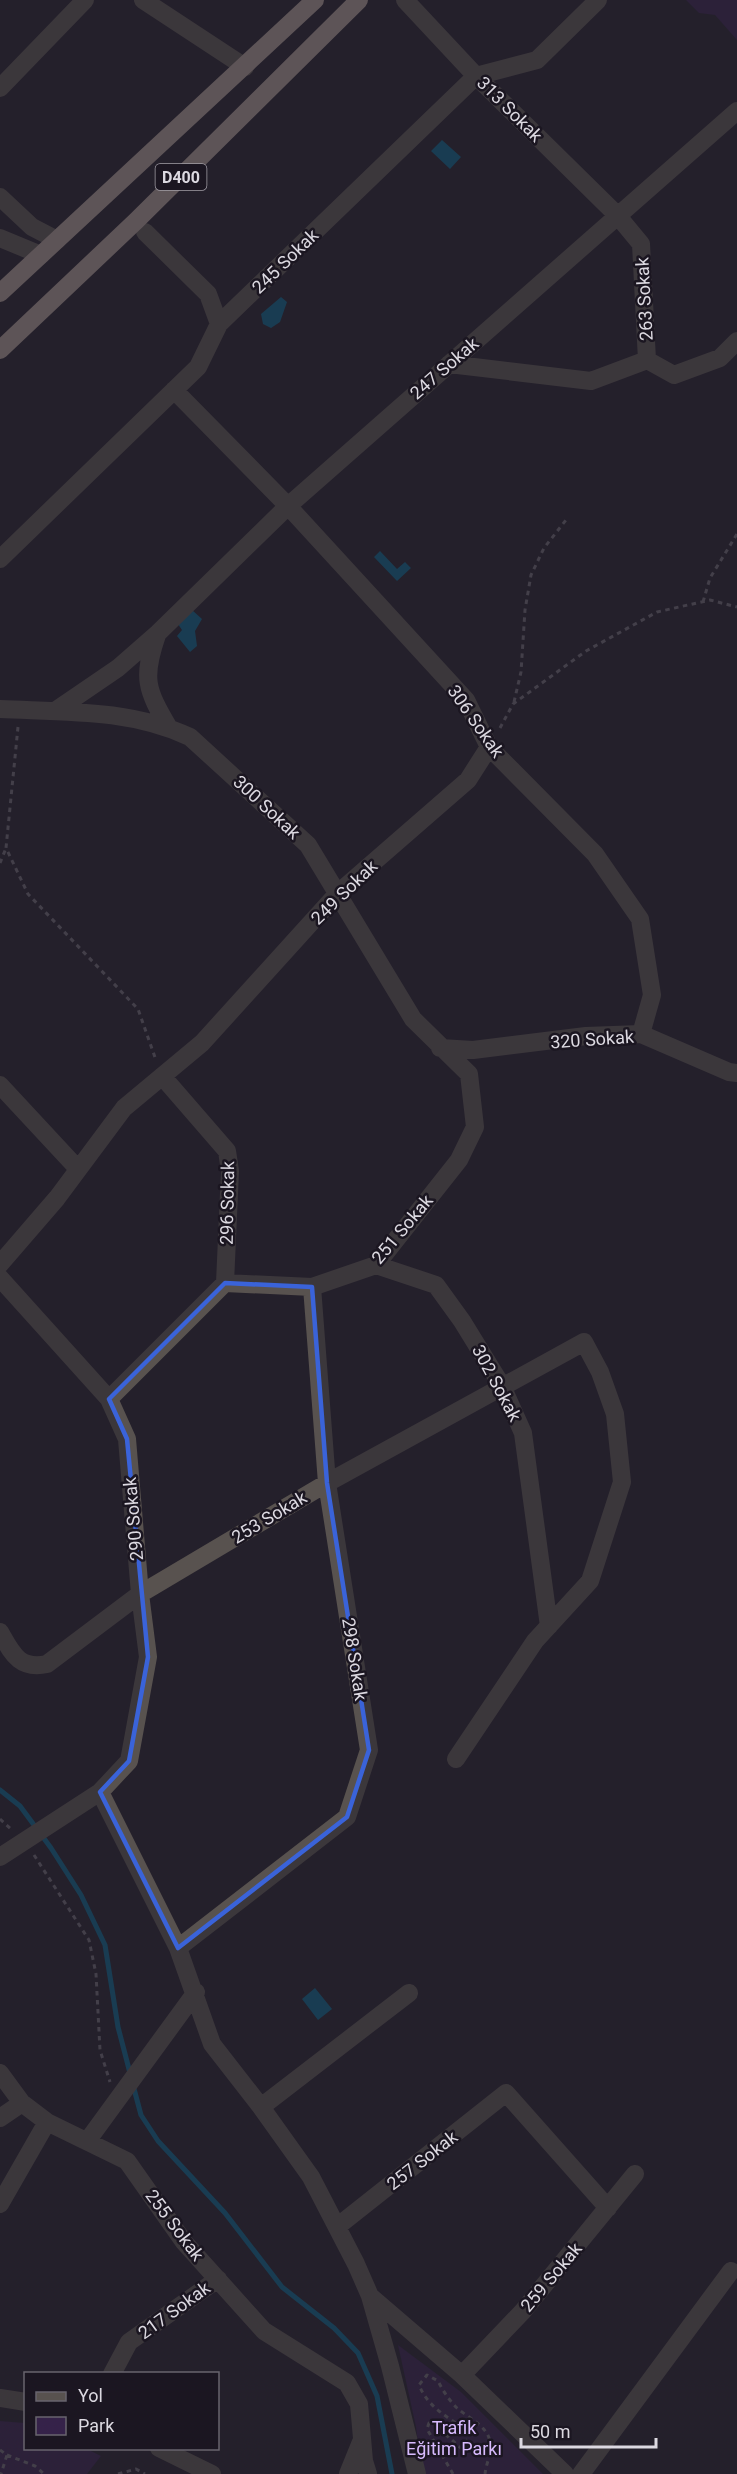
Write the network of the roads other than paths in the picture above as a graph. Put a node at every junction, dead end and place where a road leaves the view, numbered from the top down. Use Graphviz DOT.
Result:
graph roads {
  1 [pos="85,0"];
  2 [pos="143,0"];
  3 [pos="315,0"];
  4 [pos="359,0"];
  5 [pos="405,0"];
  6 [pos="598,0"];
  7 [pos="245,67"];
  8 [pos="476,76"];
  9 [pos="0,88"];
  10 [pos="737,111"];
  11 [pos="0,197"];
  12 [pos="617,215"];
  13 [pos="146,231"];
  14 [pos="0,238"];
  15 [pos="57,240"];
  16 [pos="41,255"];
  17 [pos="0,292"];
  18 [pos="219,324"];
  19 [pos="737,341"];
  20 [pos="0,350"];
  21 [pos="647,360"];
  22 [pos="449,364"];
  23 [pos="174,390"];
  24 [pos="288,506"];
  25 [pos="0,559"];
  26 [pos="158,633"];
  27 [pos="0,709"];
  28 [pos="55,711"];
  29 [pos="169,728"];
  30 [pos="489,747"];
  31 [pos="337,894"];
  32 [pos="640,1034"];
  33 [pos="440,1048"];
  34 [pos="737,1073"];
  35 [pos="162,1076"];
  36 [pos="0,1085"];
  37 [pos="78,1169"];
  38 [pos="0,1264"];
  39 [pos="376,1265"];
  40 [pos="0,1278"];
  41 [pos="225,1282"];
  42 [pos="312,1287"];
  43 [pos="502,1386"];
  44 [pos="110,1399"];
  45 [pos="327,1484"];
  46 [pos="140,1594"];
  47 [pos="549,1626"];
  48 [pos="0,1632"];
  49 [pos="456,1759"];
  50 [pos="100,1792"];
  51 [pos="0,1857"];
  52 [pos="178,1948"];
  53 [pos="196,1992"];
  54 [pos="409,1994"];
  55 [pos="0,2073"];
  56 [pos="22,2103"];
  57 [pos="261,2107"];
  58 [pos="0,2118"];
  59 [pos="46,2122"];
  60 [pos="88,2140"];
  61 [pos="634,2174"];
  62 [pos="2,2194"];
  63 [pos="608,2208"];
  64 [pos="338,2226"];
  65 [pos="731,2271"];
  66 [pos="218,2279"];
  67 [pos="369,2296"];
  68 [pos="113,2372"];
  69 [pos="462,2375"];
  70 [pos="0,2398"];
  71 [pos="24,2403"];
  72 [pos="362,2440"];
  73 [pos="163,2450"];
  74 [pos="212,2474"];
  75 [pos="348,2474"];
  76 [pos="368,2474"];
  77 [pos="417,2474"];
  78 [pos="565,2474"];
  79 [pos="582,2474"];
  1 -- 9 [label="street"];
  2 -- 7 [label="street"];
  3 -- 7 [label="highway, D400"];
  4 -- 20 [label="highway, D400"];
  5 -- 8 [label="street, 313 Sokak"];
  6 -- 8 [label="street, 245 Sokak"];
  7 -- 15 [label="highway, D400"];
  8 -- 12 [label="street, 313 Sokak"];
  8 -- 18 [label="street, 245 Sokak"];
  10 -- 12 [label="street, 247 Sokak"];
  11 -- 15 [label="street"];
  12 -- 21 [label="street, 263 Sokak"];
  12 -- 22 [label="street, 247 Sokak"];
  13 -- 18 [label="street"];
  14 -- 16 [label="street"];
  15 -- 16 [label="highway, D400"];
  16 -- 17 [label="highway, D400"];
  18 -- 23 [label="street, 245 Sokak"];
  19 -- 21 [label="street, 263 Sokak"];
  21 -- 22 [label="street"];
  22 -- 24 [label="street, 247 Sokak"];
  23 -- 24 [label="street, 306 Sokak"];
  23 -- 25 [label="street, 245 Sokak"];
  24 -- 26 [label="street, 247 Sokak"];
  24 -- 30 [label="street, 306 Sokak"];
  26 -- 28 [label="street, 247 Sokak"];
  26 -- 29 [label="street, 247 Sokak"];
  27 -- 28 [label="street, 300 Sokak"];
  28 -- 29 [label="street, 300 Sokak"];
  29 -- 31 [label="street, 300 Sokak"];
  30 -- 31 [label="street, 249 Sokak"];
  30 -- 32 [label="street, 306 Sokak"];
  31 -- 33 [label="street, 300 Sokak"];
  31 -- 35 [label="street, 249 Sokak"];
  32 -- 33 [label="street, 320 Sokak"];
  32 -- 34 [label="street, 320 Sokak"];
  33 -- 39 [label="street, 251 Sokak"];
  35 -- 37 [label="street, 249 Sokak"];
  35 -- 41 [label="street, 296 Sokak"];
  36 -- 37 [label="street"];
  37 -- 38 [label="street, 249 Sokak"];
  39 -- 42 [label="street, 251 Sokak"];
  39 -- 43 [label="street, 302 Sokak"];
  40 -- 44 [label="street, 290 Sokak"];
  41 -- 42 [label="street, 251 Sokak"];
  41 -- 44 [label="street"];
  42 -- 45 [label="street, 298 Sokak"];
  43 -- 45 [label="street, 253 Sokak"];
  43 -- 47 [label="street, 302 Sokak"];
  43 -- 47 [label="street, 253 Sokak"];
  44 -- 46 [label="street, 290 Sokak"];
  45 -- 46 [label="street, 253 Sokak"];
  45 -- 52 [label="street, 298 Sokak"];
  46 -- 48 [label="street, 253 Sokak"];
  46 -- 50 [label="street, 290 Sokak"];
  47 -- 49 [label="street"];
  50 -- 51 [label="street, 290 Sokak"];
  50 -- 52 [label="street"];
  52 -- 53 [label="street"];
  53 -- 57 [label="street"];
  53 -- 60 [label="street"];
  54 -- 57 [label="street"];
  55 -- 56 [label="street, 255 Sokak"];
  56 -- 58 [label="street"];
  56 -- 59 [label="street, 255 Sokak"];
  57 -- 64 [label="street"];
  59 -- 60 [label="street, 255 Sokak"];
  59 -- 62 [label="street"];
  60 -- 66 [label="street, 255 Sokak"];
  61 -- 63 [label="street, 259 Sokak"];
  63 -- 64 [label="street, 257 Sokak"];
  63 -- 69 [label="street, 259 Sokak"];
  64 -- 67 [label="street"];
  65 -- 79 [label="street"];
  66 -- 68 [label="street, 217 Sokak"];
  66 -- 72 [label="street, 255 Sokak"];
  67 -- 69 [label="street"];
  67 -- 77 [label="street"];
  69 -- 78 [label="street"];
  70 -- 71 [label="street"];
  72 -- 75 [label="street"];
  72 -- 76 [label="street"];
  73 -- 74 [label="street"];
}
